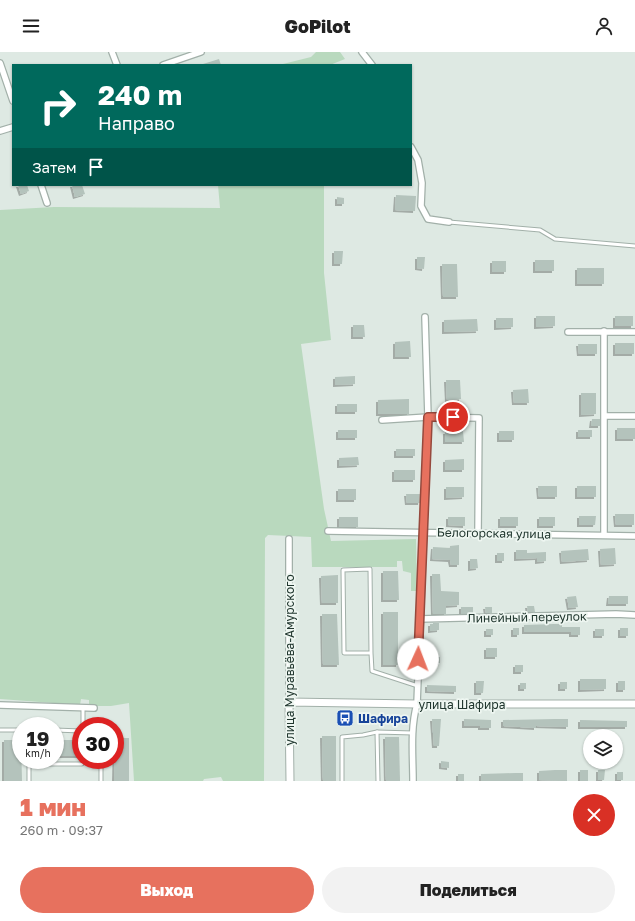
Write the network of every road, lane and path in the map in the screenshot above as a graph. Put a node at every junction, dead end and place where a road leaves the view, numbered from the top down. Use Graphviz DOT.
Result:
graph roads {
  1 [pos="112,52"];
  2 [pos="201,52"];
  3 [pos="362,52"];
  4 [pos="0,63"];
  5 [pos="117,64"];
  6 [pos="166,64"];
  7 [pos="371,64"];
  8 [pos="12,98"];
  9 [pos="12,127"];
  10 [pos="0,131"];
  11 [pos="412,149"];
  12 [pos="41,186"];
  13 [pos="47,202"];
  14 [pos="449,222"];
  15 [pos="635,246"];
  16 [pos="425,317"];
  17 [pos="568,332"];
  18 [pos="604,332"];
  19 [pos="635,332"];
  20 [pos="604,416"];
  21 [pos="635,416"];
  22 [pos="428,417"];
  23 [pos="382,420"];
  24 [pos="328,531"];
  25 [pos="424,532"];
  26 [pos="478,533"];
  27 [pos="604,535"];
  28 [pos="635,536"];
  29 [pos="289,539"];
  30 [pos="635,615"];
  31 [pos="420,619"];
  32 [pos="371,653"];
  33 [pos="418,686"];
  34 [pos="289,702"];
  35 [pos="417,704"];
  36 [pos="635,704"];
  37 [pos="0,705"];
  38 [pos="83,708"];
  39 [pos="94,708"];
  40 [pos="83,717"];
  41 [pos="0,730"];
  42 [pos="12,730"];
  43 [pos="377,732"];
  44 [pos="413,733"];
  45 [pos="72,764"];
  46 [pos="101,769"];
  47 [pos="28,781"];
  48 [pos="101,781"];
  49 [pos="290,781"];
  50 [pos="342,781"];
  51 [pos="378,781"];
  52 [pos="413,781"];
  1 -- 5 [label="street"];
  2 -- 6 [label="street"];
  3 -- 7 [label="street"];
  4 -- 8 [label="street"];
  9 -- 10 [label="street"];
  11 -- 14 [label="street"];
  12 -- 13 [label="street"];
  14 -- 15 [label="lane"];
  16 -- 22 [label="street"];
  17 -- 18 [label="street"];
  18 -- 19 [label="street"];
  18 -- 20 [label="street"];
  20 -- 21 [label="street"];
  20 -- 27 [label="street"];
  22 -- 23 [label="street"];
  22 -- 25 [label="street"];
  22 -- 26 [label="street"];
  24 -- 25 [label="street, Белогорская улица"];
  25 -- 26 [label="street, Белогорская улица"];
  25 -- 31 [label="street"];
  26 -- 27 [label="street, Белогорская улица"];
  27 -- 28 [label="street, Белогорская улица"];
  29 -- 34 [label="street, улица Муравьёва-Амурского"];
  30 -- 31 [label="street, Линейный переулок"];
  31 -- 33 [label="street"];
  32 -- 32 [label="lane"];
  32 -- 33 [label="lane"];
  33 -- 35 [label="street"];
  34 -- 35 [label="street, улица Шафира"];
  34 -- 49 [label="street, улица Муравьёва-Амурского"];
  35 -- 36 [label="street, улица Шафира"];
  35 -- 44 [label="street"];
  37 -- 38 [label="street"];
  38 -- 39 [label="street"];
  38 -- 40 [label="lane"];
  41 -- 42 [label="lane"];
  43 -- 44 [label="lane"];
  43 -- 50 [label="lane"];
  43 -- 51 [label="lane"];
  44 -- 52 [label="street"];
  45 -- 47 [label="lane"];
  46 -- 48 [label="lane"];
}
